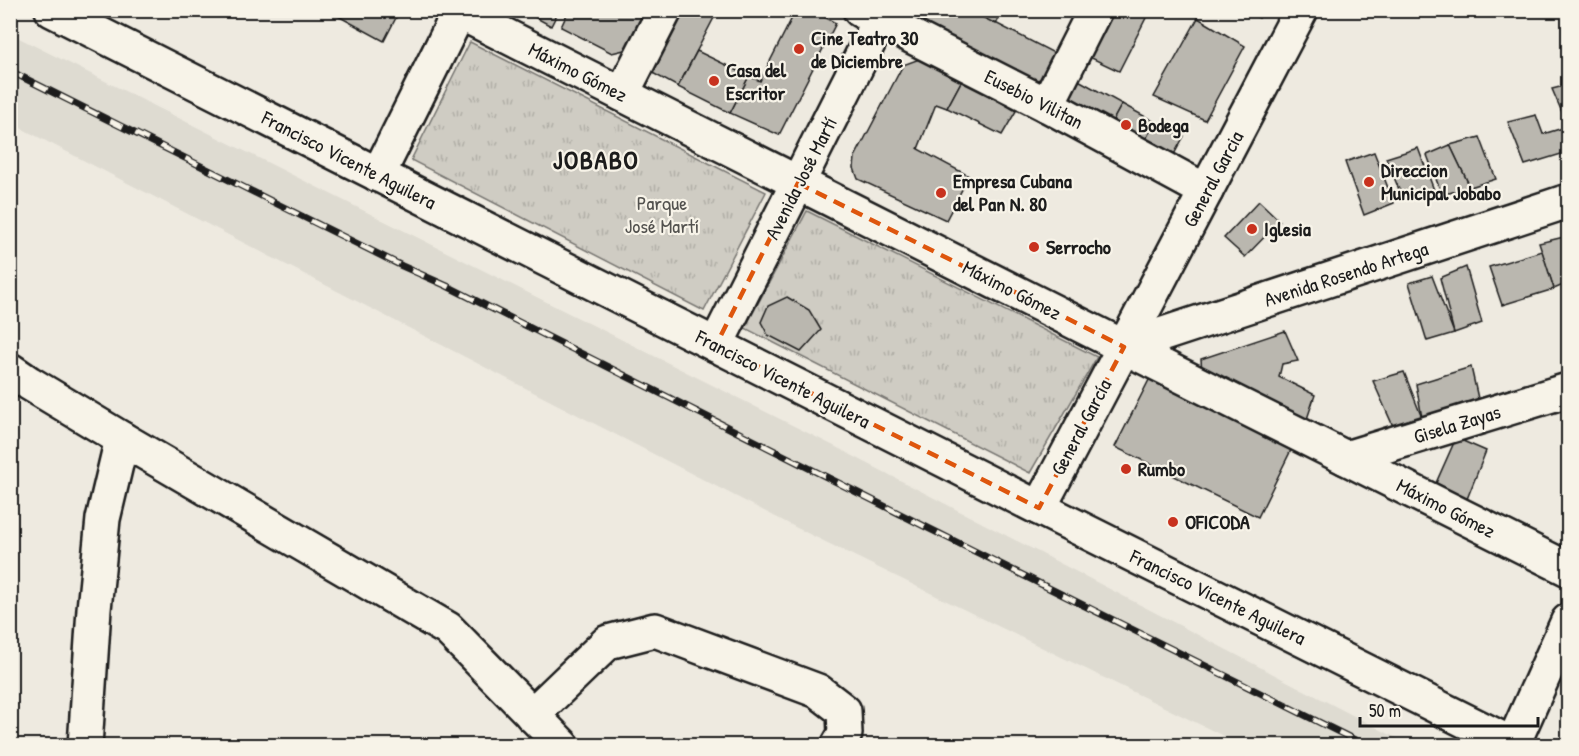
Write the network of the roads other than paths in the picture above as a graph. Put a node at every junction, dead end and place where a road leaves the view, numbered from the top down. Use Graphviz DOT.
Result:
graph roads {
  1 [pos="52,10"];
  2 [pos="665,10"];
  3 [pos="1095,10"];
  4 [pos="1301,10"];
  5 [pos="459,11"];
  6 [pos="875,14"];
  7 [pos="622,94"];
  8 [pos="1047,105"];
  9 [pos="378,175"];
  10 [pos="798,183"];
  11 [pos="1206,191"];
  12 [pos="1569,201"];
  13 [pos="716,345"];
  14 [pos="1124,347"];
  15 [pos="10,370"];
  16 [pos="1569,390"];
  17 [pos="122,439"];
  18 [pos="1346,458"];
  19 [pos="1039,508"];
  20 [pos="1569,569"];
  21 [pos="1569,621"];
  22 [pos="532,715"];
  23 [pos="1514,745"];
  24 [pos="86,746"];
  25 [pos="563,746"];
  26 [pos="838,746"];
  1 -- 9 [label="main road, Francisco Vicente Aguilera"];
  2 -- 7 [label="main road"];
  3 -- 8 [label="main road"];
  4 -- 11 [label="main road, General Garcia"];
  5 -- 7 [label="main road, Máximo Gómez"];
  5 -- 9 [label="main road"];
  6 -- 8 [label="main road, Eusebio Vilitan"];
  6 -- 10 [label="main road, Avenida José Martí"];
  7 -- 10 [label="main road, Máximo Gómez"];
  8 -- 11 [label="main road, Eusebio Vilitan"];
  9 -- 13 [label="main road, Francisco Vicente Aguilera"];
  10 -- 13 [label="main road, Avenida José Martí"];
  10 -- 14 [label="main road, Máximo Gómez"];
  11 -- 14 [label="main road, General Garcia"];
  12 -- 14 [label="main road, Avenida Rosendo Artega"];
  13 -- 19 [label="main road, Francisco Vicente Aguilera"];
  14 -- 18 [label="main road, Máximo Gómez"];
  14 -- 19 [label="main road, General García"];
  15 -- 17 [label="main road"];
  16 -- 18 [label="main road, Gisela Zayas"];
  17 -- 22 [label="main road"];
  17 -- 24 [label="main road"];
  18 -- 20 [label="main road, Máximo Gómez"];
  19 -- 23 [label="main road, Francisco Vicente Aguilera"];
  21 -- 23 [label="main road"];
  22 -- 25 [label="main road"];
  22 -- 26 [label="main road"];
}
